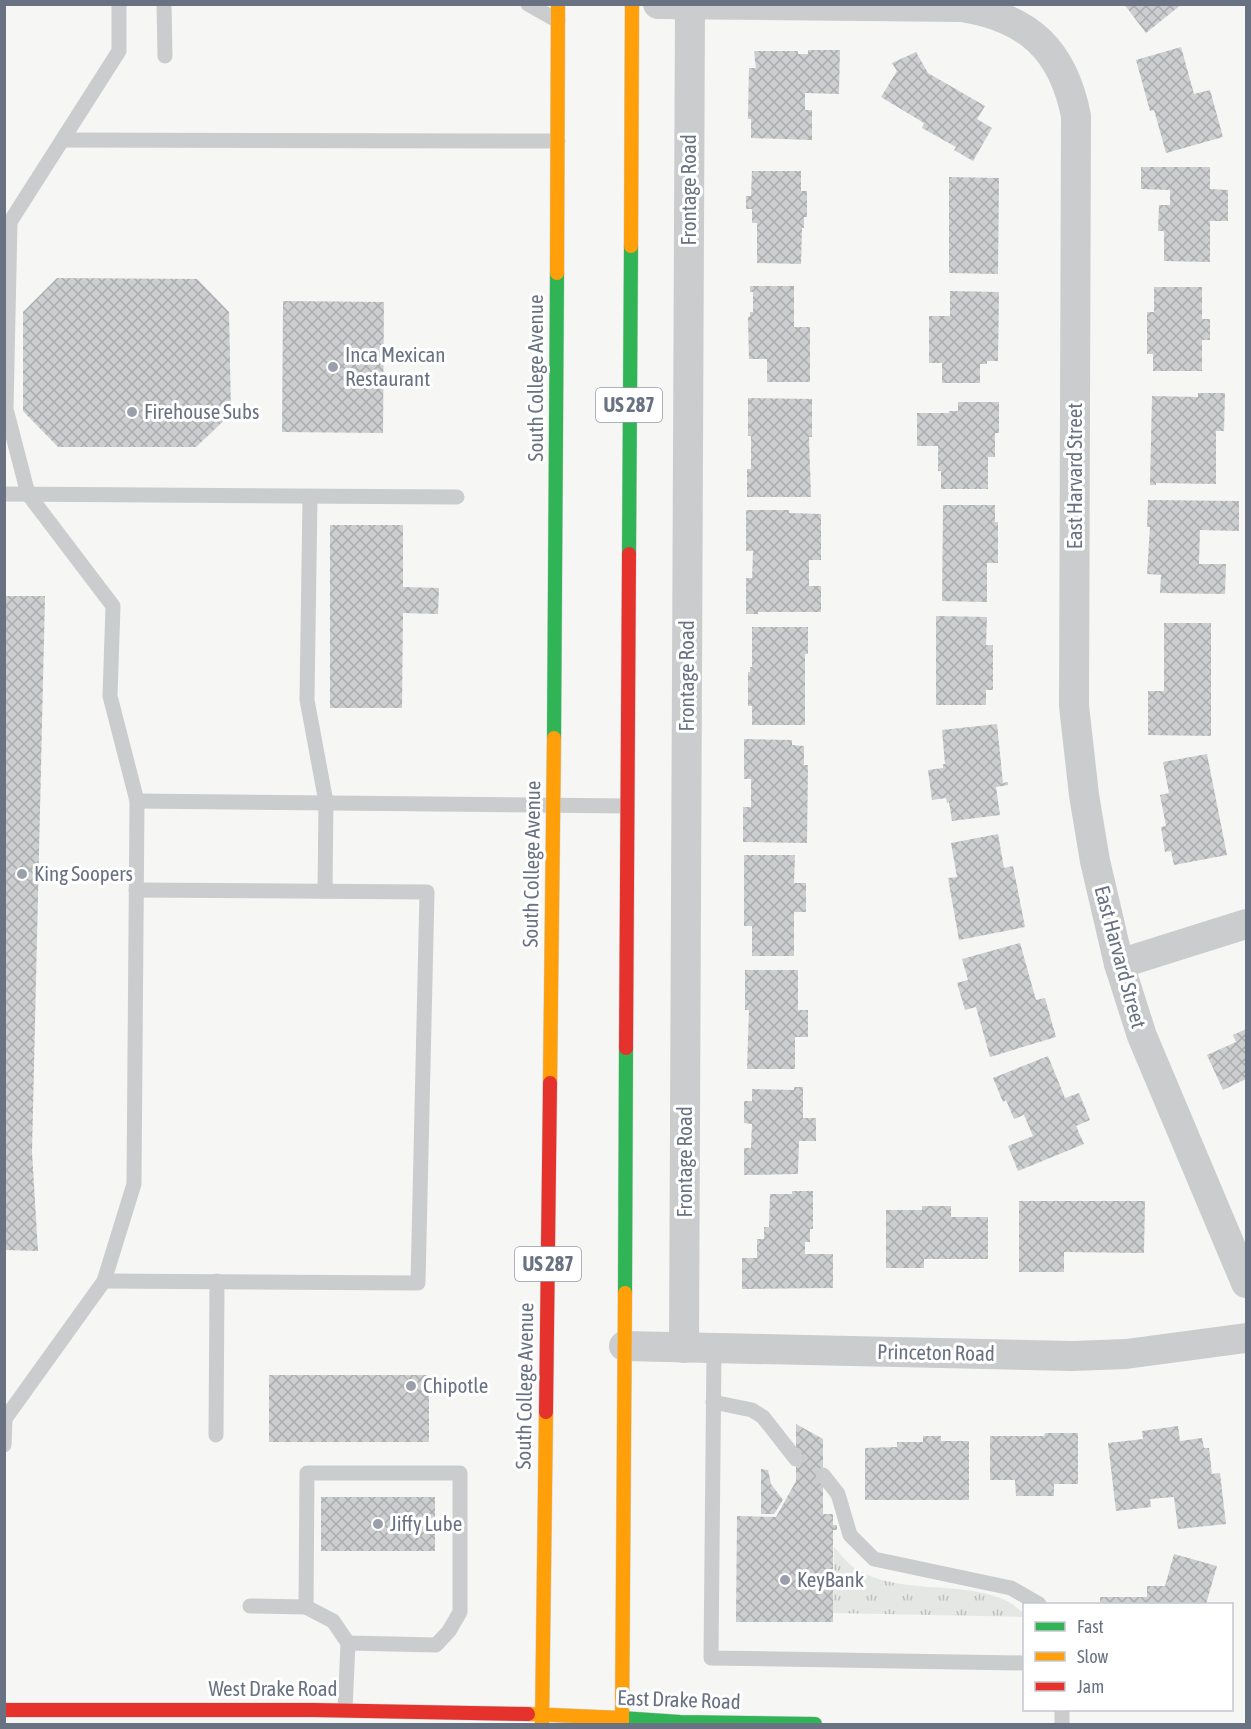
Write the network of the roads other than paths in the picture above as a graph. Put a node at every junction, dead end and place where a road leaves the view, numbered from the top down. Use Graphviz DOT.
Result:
graph roads {
  1 [pos="119,4"];
  2 [pos="164,4"];
  3 [pos="528,4"];
  4 [pos="558,4"];
  5 [pos="632,4"];
  6 [pos="658,4"];
  7 [pos="690,5"];
  8 [pos="558,21"];
  9 [pos="165,56"];
  10 [pos="63,140"];
  11 [pos="558,141"];
  12 [pos="4,494"];
  13 [pos="28,494"];
  14 [pos="310,497"];
  15 [pos="457,497"];
  16 [pos="137,801"];
  17 [pos="326,802"];
  18 [pos="554,804"];
  19 [pos="627,806"];
  20 [pos="136,890"];
  21 [pos="325,891"];
  22 [pos="1246,924"];
  23 [pos="1119,964"];
  24 [pos="104,1281"];
  25 [pos="217,1281"];
  26 [pos="1246,1283"];
  27 [pos="1246,1338"];
  28 [pos="624,1346"];
  29 [pos="684,1348"];
  30 [pos="714,1349"];
  31 [pos="713,1402"];
  32 [pos="5,1419"];
  33 [pos="216,1435"];
  34 [pos="4,1445"];
  35 [pos="796,1459"];
  36 [pos="823,1475"];
  37 [pos="1036,1603"];
  38 [pos="250,1606"];
  39 [pos="306,1607"];
  40 [pos="348,1643"];
  41 [pos="1023,1662"];
  42 [pos="4,1710"];
  43 [pos="168,1710"];
  44 [pos="345,1710"];
  45 [pos="542,1719"];
  46 [pos="622,1721"];
  47 [pos="108,1724"];
  48 [pos="815,1725"];
  1 -- 10 [label="lane"];
  2 -- 9 [label="lane"];
  3 -- 8 [label="lane"];
  4 -- 8 [label="main road, South College Avenue / US 287"];
  5 -- 19 [label="main road, US 287"];
  6 -- 7 [label="street, East Harvard Street"];
  7 -- 23 [label="street, East Harvard Street"];
  7 -- 29 [label="street, Frontage Road"];
  8 -- 11 [label="main road, South College Avenue / US 287"];
  10 -- 11 [label="lane"];
  10 -- 13 [label="lane"];
  11 -- 18 [label="main road, South College Avenue / US 287"];
  12 -- 13 [label="lane"];
  13 -- 14 [label="lane"];
  13 -- 16 [label="lane"];
  14 -- 15 [label="lane"];
  14 -- 17 [label="lane"];
  16 -- 17 [label="lane"];
  16 -- 20 [label="lane"];
  17 -- 18 [label="lane"];
  17 -- 21 [label="lane"];
  18 -- 19 [label="lane"];
  18 -- 45 [label="main road, South College Avenue / US 287"];
  19 -- 28 [label="main road, US 287"];
  20 -- 21 [label="lane"];
  20 -- 24 [label="lane"];
  21 -- 25 [label="lane"];
  22 -- 23 [label="street"];
  23 -- 26 [label="street, East Harvard Street"];
  24 -- 25 [label="lane"];
  24 -- 32 [label="lane"];
  25 -- 33 [label="lane"];
  27 -- 30 [label="street, Princeton Road"];
  28 -- 29 [label="street, Princeton Road"];
  28 -- 46 [label="main road, US 287"];
  29 -- 30 [label="street, Princeton Road"];
  30 -- 31 [label="lane"];
  31 -- 35 [label="lane"];
  31 -- 41 [label="lane"];
  32 -- 34 [label="lane"];
  36 -- 37 [label="lane"];
  38 -- 39 [label="lane"];
  39 -- 40 [label="lane"];
  39 -- 40 [label="lane"];
  40 -- 44 [label="lane"];
  42 -- 43 [label="main road, West Drake Road"];
  43 -- 44 [label="main road, West Drake Road"];
  43 -- 47 [label="main road"];
  44 -- 45 [label="main road, West Drake Road"];
  45 -- 46 [label="main road, East Drake Road"];
  46 -- 48 [label="main road, East Drake Road"];
}
